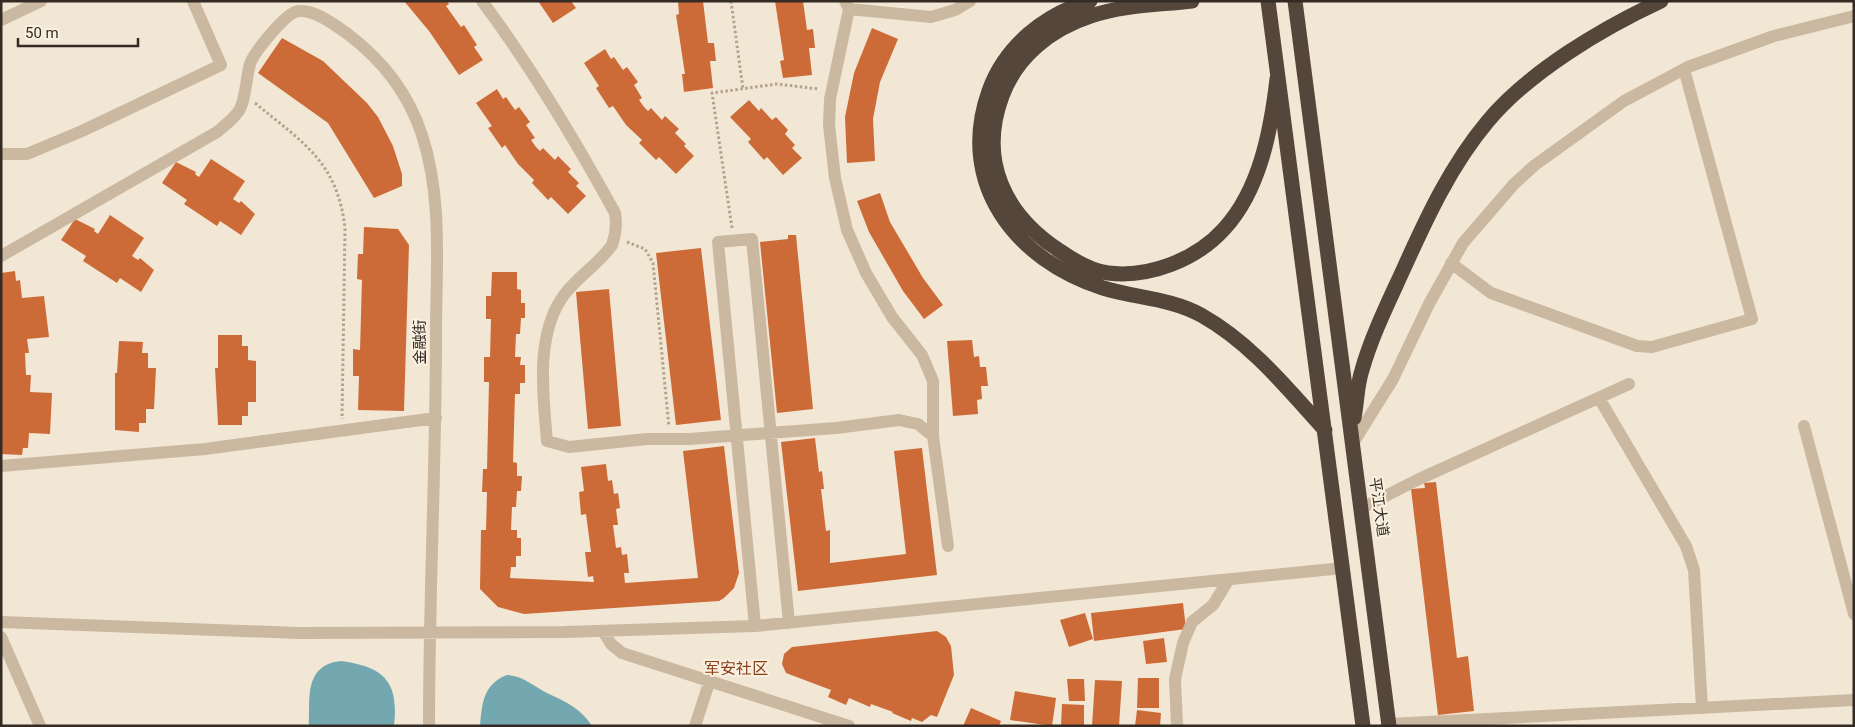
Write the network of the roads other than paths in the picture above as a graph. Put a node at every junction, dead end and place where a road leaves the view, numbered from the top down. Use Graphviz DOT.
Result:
graph roads {
  1 [pos="41,1"];
  2 [pos="193,1"];
  3 [pos="482,1"];
  4 [pos="970,1"];
  5 [pos="1090,1"];
  6 [pos="1192,1"];
  7 [pos="1268,1"];
  8 [pos="1295,1"];
  9 [pos="1661,1"];
  10 [pos="847,5"];
  11 [pos="1854,16"];
  12 [pos="1,20"];
  13 [pos="1684,69"];
  14 [pos="1277,79"];
  15 [pos="1,154"];
  16 [pos="1,256"];
  17 [pos="1451,263"];
  18 [pos="1629,384"];
  19 [pos="1599,398"];
  20 [pos="436,418"];
  21 [pos="1804,426"];
  22 [pos="1325,430"];
  23 [pos="771,433"];
  24 [pos="737,436"];
  25 [pos="933,436"];
  26 [pos="1352,439"];
  27 [pos="1,466"];
  28 [pos="1362,508"];
  29 [pos="948,546"];
  30 [pos="1343,568"];
  31 [pos="1228,580"];
  32 [pos="1854,614"];
  33 [pos="1,622"];
  34 [pos="789,623"];
  35 [pos="755,626"];
  36 [pos="603,631"];
  37 [pos="429,634"];
  38 [pos="1,637"];
  39 [pos="710,680"];
  40 [pos="1854,700"];
  41 [pos="1702,708"];
  42 [pos="1389,725"];
  43 [pos="40,726"];
  44 [pos="429,726"];
  45 [pos="695,726"];
  46 [pos="849,726"];
  47 [pos="1177,726"];
  48 [pos="1362,726"];
  1 -- 12 [label="street"];
  2 -- 15 [label="street"];
  3 -- 24 [label="street"];
  4 -- 10 [label="street"];
  5 -- 22 [label="highway"];
  6 -- 14 [label="highway"];
  7 -- 14 [label="highway"];
  8 -- 26 [label="highway, 平江大道"];
  9 -- 26 [label="highway"];
  10 -- 25 [label="street"];
  11 -- 13 [label="street"];
  13 -- 17 [label="street"];
  13 -- 17 [label="street"];
  14 -- 22 [label="highway"];
  16 -- 20 [label="street, 金融街"];
  17 -- 26 [label="street"];
  18 -- 19 [label="street"];
  19 -- 28 [label="street"];
  19 -- 41 [label="street"];
  20 -- 27 [label="street"];
  20 -- 37 [label="street, 金融街"];
  21 -- 32 [label="street"];
  22 -- 30 [label="highway"];
  23 -- 24 [label="street"];
  23 -- 24 [label="street"];
  23 -- 25 [label="street"];
  23 -- 34 [label="street"];
  24 -- 35 [label="street"];
  25 -- 29 [label="street"];
  26 -- 28 [label="highway, 平江大道"];
  28 -- 42 [label="highway, 平江大道"];
  30 -- 31 [label="street"];
  30 -- 48 [label="highway"];
  31 -- 34 [label="street"];
  31 -- 47 [label="street"];
  33 -- 37 [label="street"];
  34 -- 35 [label="street"];
  35 -- 36 [label="street"];
  36 -- 37 [label="street"];
  36 -- 39 [label="street"];
  37 -- 44 [label="street, 金融街"];
  38 -- 43 [label="street"];
  39 -- 45 [label="street"];
  39 -- 46 [label="street"];
  40 -- 41 [label="street"];
  41 -- 42 [label="street"];
}
